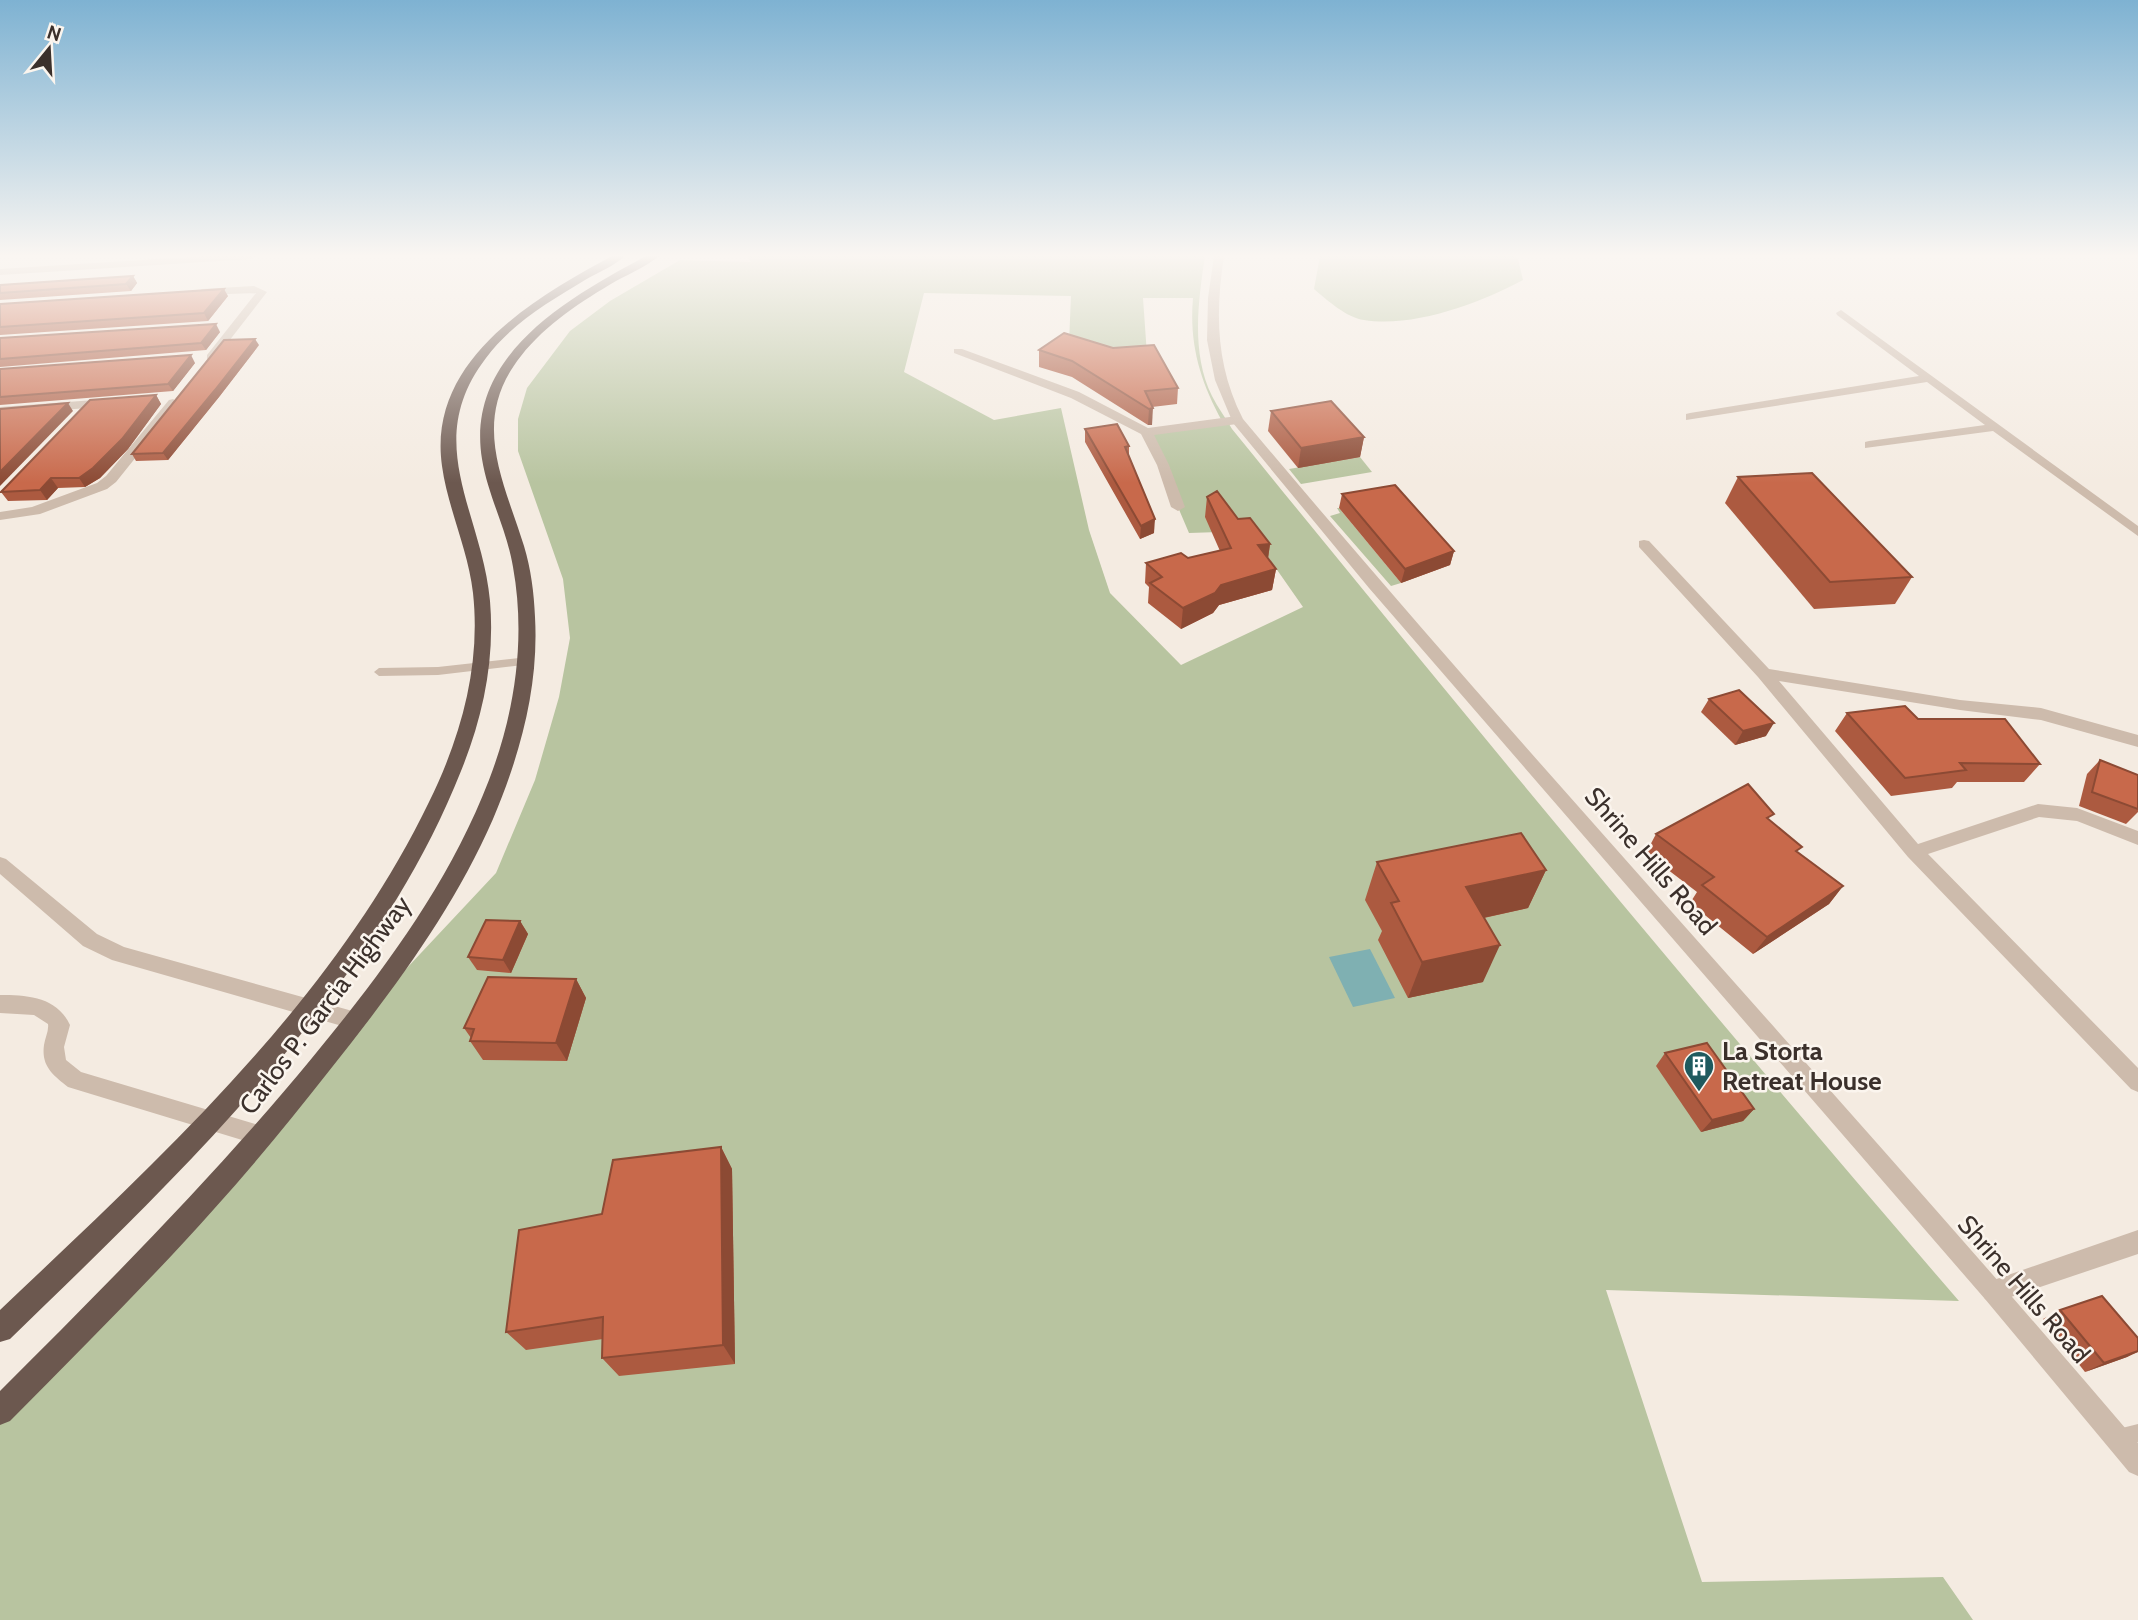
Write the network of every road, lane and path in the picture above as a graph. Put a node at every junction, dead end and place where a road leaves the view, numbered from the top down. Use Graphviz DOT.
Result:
graph roads {
  1 [pos="232,332"];
  2 [pos="503,332"];
  3 [pos="537,332"];
  4 [pos="1211,332"];
  5 [pos="1866,332"];
  6 [pos="958,351"];
  7 [pos="201,362"];
  8 [pos="1929,378"];
  9 [pos="153,399"];
  10 [pos="116,402"];
  11 [pos="91,404"];
  12 [pos="0,411"];
  13 [pos="1690,417"];
  14 [pos="1237,419"];
  15 [pos="72,423"];
  16 [pos="1995,427"];
  17 [pos="1146,432"];
  18 [pos="1869,445"];
  19 [pos="1178,507"];
  20 [pos="0,516"];
  21 [pos="2138,532"];
  22 [pos="1644,544"];
  23 [pos="528,661"];
  24 [pos="483,665"];
  25 [pos="379,672"];
  26 [pos="1765,673"];
  27 [pos="2138,741"];
  28 [pos="2138,838"];
  29 [pos="1914,852"];
  30 [pos="0,864"];
  31 [pos="0,1004"];
  32 [pos="306,1008"];
  33 [pos="356,1021"];
  34 [pos="2138,1082"];
  35 [pos="209,1120"];
  36 [pos="262,1136"];
  37 [pos="2138,1242"];
  38 [pos="1993,1291"];
  39 [pos="0,1329"];
  40 [pos="0,1411"];
  41 [pos="2138,1433"];
  42 [pos="2116,1437"];
  43 [pos="2138,1464"];
  1 -- 7 [label="street"];
  2 -- 24 [label="highway, Carlos P. Garcia Highway"];
  3 -- 23 [label="highway, Carlos P. Garcia Highway"];
  4 -- 14 [label="street, Shrine Hills Road"];
  5 -- 8 [label="street"];
  6 -- 17 [label="street"];
  8 -- 13 [label="street"];
  8 -- 16 [label="street"];
  9 -- 20 [label="street"];
  10 -- 11 [label="street"];
  11 -- 12 [label="street"];
  11 -- 15 [label="street"];
  14 -- 17 [label="street"];
  14 -- 38 [label="street, Shrine Hills Road"];
  16 -- 18 [label="street"];
  16 -- 21 [label="street"];
  17 -- 19 [label="street"];
  22 -- 26 [label="street"];
  23 -- 24 [label="lane"];
  23 -- 33 [label="highway, Carlos P. Garcia Highway"];
  24 -- 25 [label="lane"];
  24 -- 32 [label="highway, Carlos P. Garcia Highway"];
  26 -- 27 [label="street"];
  26 -- 29 [label="street"];
  28 -- 29 [label="street"];
  29 -- 34 [label="street"];
  30 -- 32 [label="street"];
  31 -- 35 [label="street"];
  32 -- 33 [label="street"];
  32 -- 35 [label="highway, Carlos P. Garcia Highway"];
  33 -- 36 [label="highway, Carlos P. Garcia Highway"];
  35 -- 36 [label="street"];
  35 -- 39 [label="highway, Carlos P. Garcia Highway"];
  36 -- 40 [label="highway, Carlos P. Garcia Highway"];
  37 -- 38 [label="street"];
  38 -- 42 [label="street, Shrine Hills Road"];
  41 -- 42 [label="lane"];
  42 -- 43 [label="street, Shrine Hills Road"];
}
